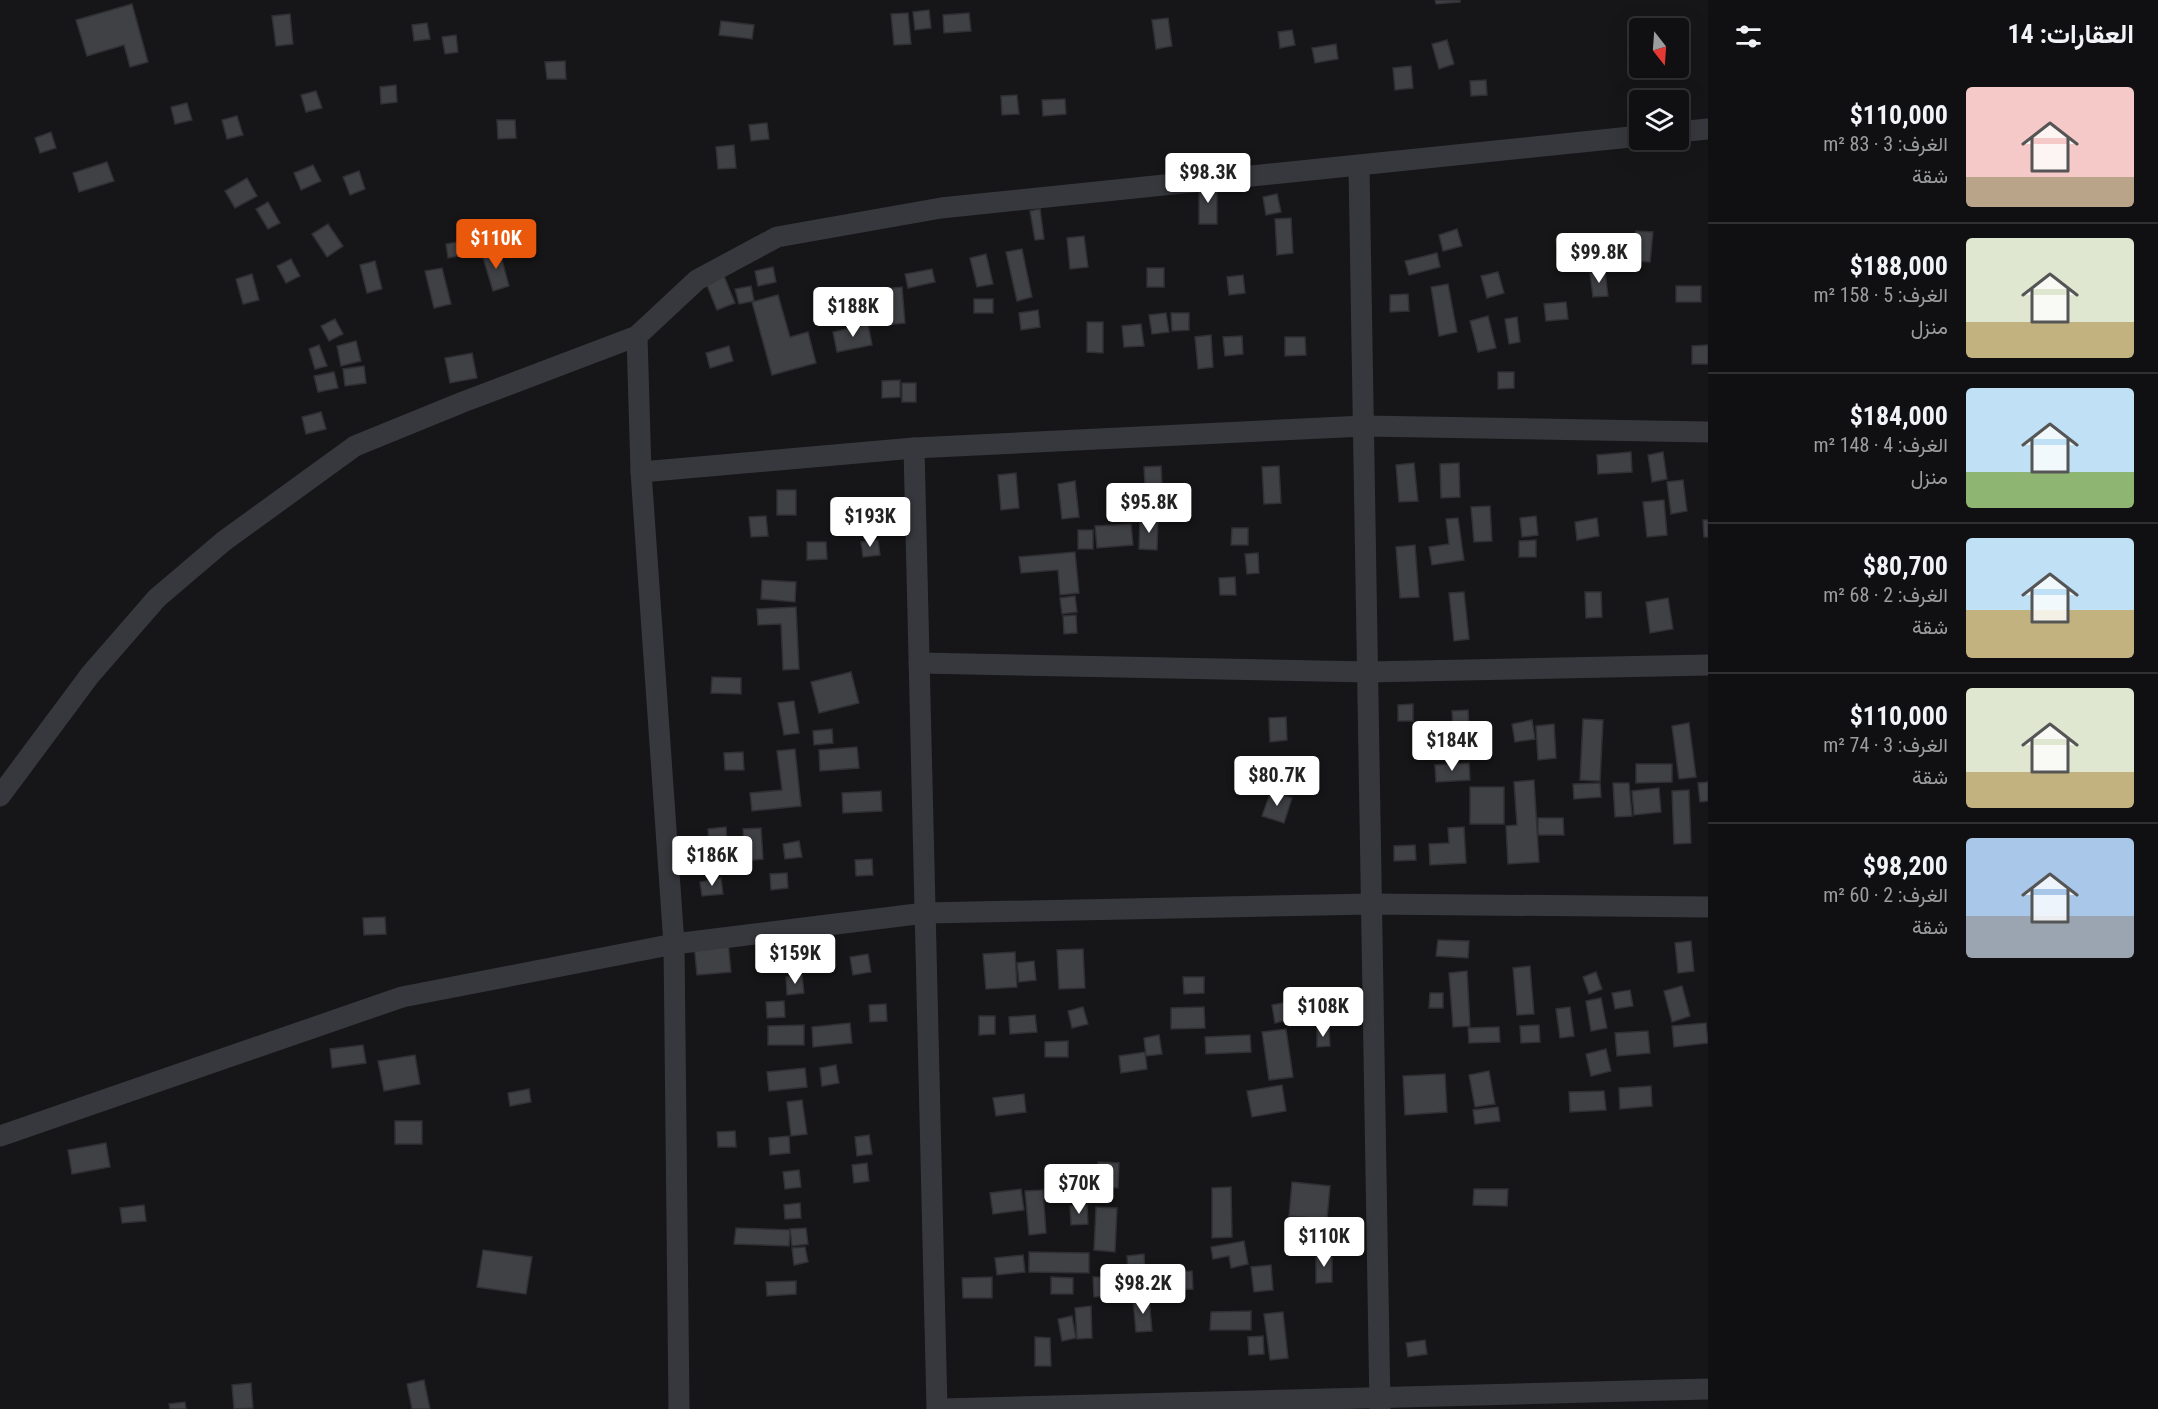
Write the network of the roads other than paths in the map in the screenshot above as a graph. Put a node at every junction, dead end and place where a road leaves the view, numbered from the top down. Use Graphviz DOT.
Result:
graph roads {
  1 [pos="1708,129"];
  2 [pos="1689,131"];
  3 [pos="1629,137"];
  4 [pos="1359,166"];
  5 [pos="637,336"];
  6 [pos="1364,426"];
  7 [pos="1708,432"];
  8 [pos="914,448"];
  9 [pos="641,472"];
  10 [pos="919,663"];
  11 [pos="1708,665"];
  12 [pos="1368,672"];
  13 [pos="0,796"];
  14 [pos="1371,904"];
  15 [pos="1708,907"];
  16 [pos="925,913"];
  17 [pos="674,944"];
  18 [pos="0,1136"];
  19 [pos="1708,1389"];
  20 [pos="1380,1403"];
  21 [pos="679,1409"];
  22 [pos="937,1409"];
  23 [pos="942,1409"];
  1 -- 2 [label="street"];
  3 -- 4 [label="street"];
  4 -- 5 [label="street"];
  4 -- 6 [label="street"];
  5 -- 9 [label="street"];
  5 -- 13 [label="street"];
  6 -- 7 [label="street"];
  6 -- 8 [label="street"];
  6 -- 12 [label="street"];
  8 -- 9 [label="street"];
  8 -- 10 [label="street"];
  9 -- 17 [label="street"];
  10 -- 12 [label="street"];
  10 -- 16 [label="street"];
  11 -- 12 [label="street"];
  12 -- 14 [label="street"];
  14 -- 15 [label="street"];
  14 -- 16 [label="street"];
  14 -- 20 [label="street"];
  16 -- 17 [label="street"];
  16 -- 22 [label="street"];
  17 -- 18 [label="street"];
  17 -- 21 [label="street"];
  19 -- 20 [label="street"];
  20 -- 23 [label="street"];
}
